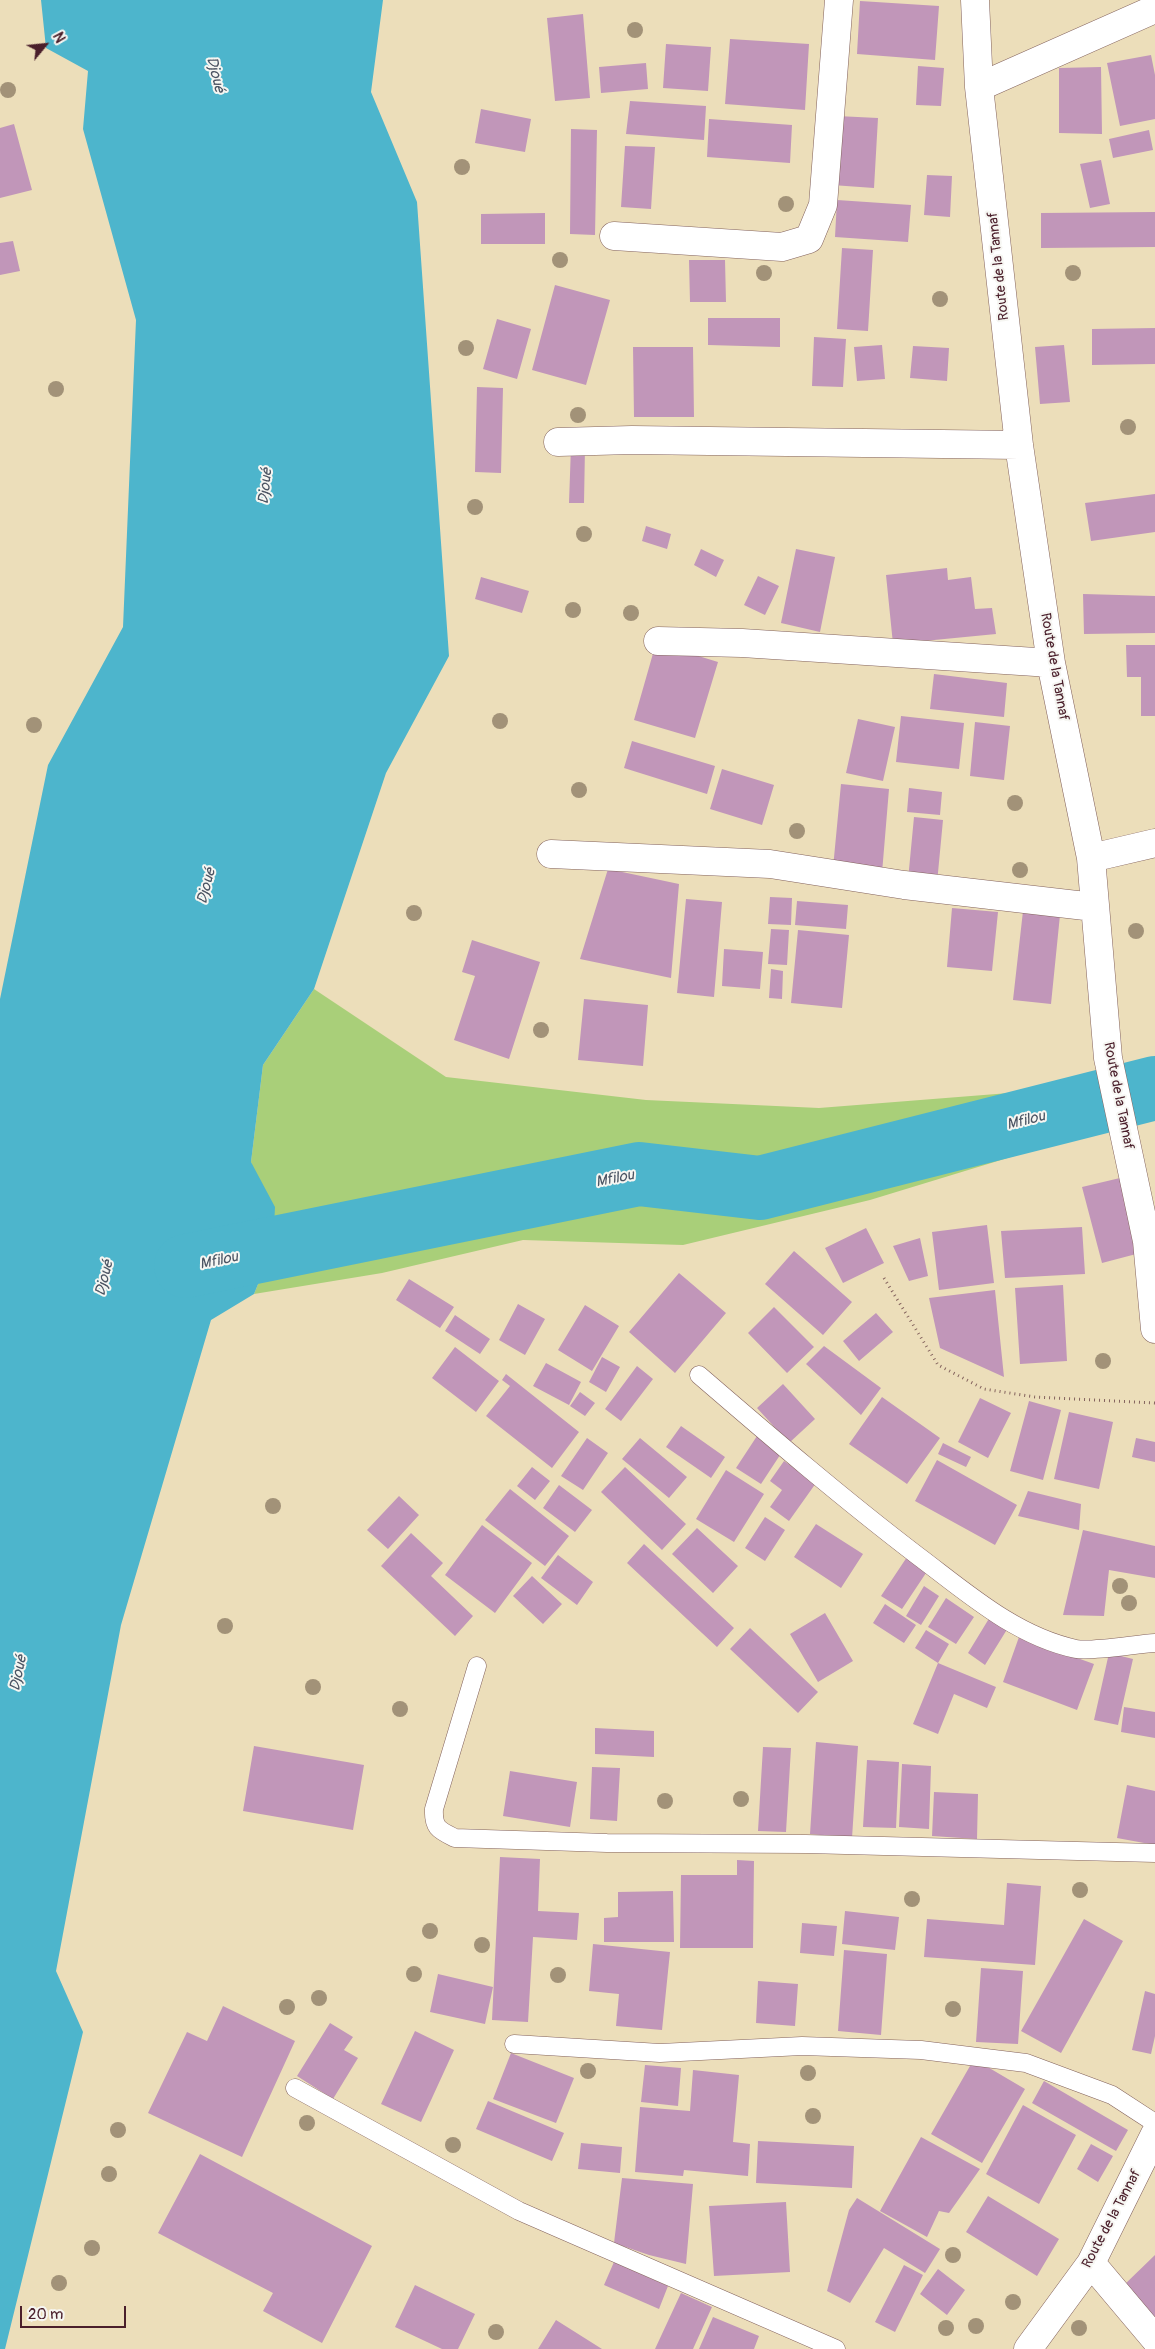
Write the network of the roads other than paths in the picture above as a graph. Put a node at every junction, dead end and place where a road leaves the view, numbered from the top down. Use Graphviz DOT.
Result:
graph roads {
  1 [pos="839,0"];
  2 [pos="975,0"];
  3 [pos="1155,9"];
  4 [pos="980,87"];
  5 [pos="614,236"];
  6 [pos="558,442"];
  7 [pos="1019,445"];
  8 [pos="658,641"];
  9 [pos="1051,663"];
  10 [pos="1155,843"];
  11 [pos="551,854"];
  12 [pos="1091,858"];
  13 [pos="1094,907"];
  14 [pos="1155,1330"];
  15 [pos="699,1375"];
  16 [pos="1155,1642"];
  17 [pos="477,1666"];
  18 [pos="1155,1853"];
  19 [pos="514,2044"];
  20 [pos="294,2088"];
  21 [pos="1155,2123"];
  22 [pos="1155,2134"];
  23 [pos="1091,2263"];
  24 [pos="1155,2339"];
  25 [pos="836,2349"];
  26 [pos="1028,2349"];
  1 -- 5 [label="street"];
  2 -- 4 [label="street, Route de la Tannaf"];
  3 -- 4 [label="street"];
  4 -- 7 [label="street, Route de la Tannaf"];
  6 -- 7 [label="street"];
  7 -- 9 [label="street, Route de la Tannaf"];
  8 -- 9 [label="street"];
  9 -- 12 [label="street, Route de la Tannaf"];
  10 -- 12 [label="street"];
  11 -- 13 [label="street"];
  12 -- 13 [label="street, Route de la Tannaf"];
  13 -- 14 [label="street, Route de la Tannaf"];
  15 -- 16 [label="lane"];
  17 -- 18 [label="lane"];
  19 -- 21 [label="lane"];
  20 -- 25 [label="lane"];
  22 -- 23 [label="street, Route de la Tannaf"];
  23 -- 24 [label="street"];
  23 -- 26 [label="street, Route de la Tannaf"];
}
